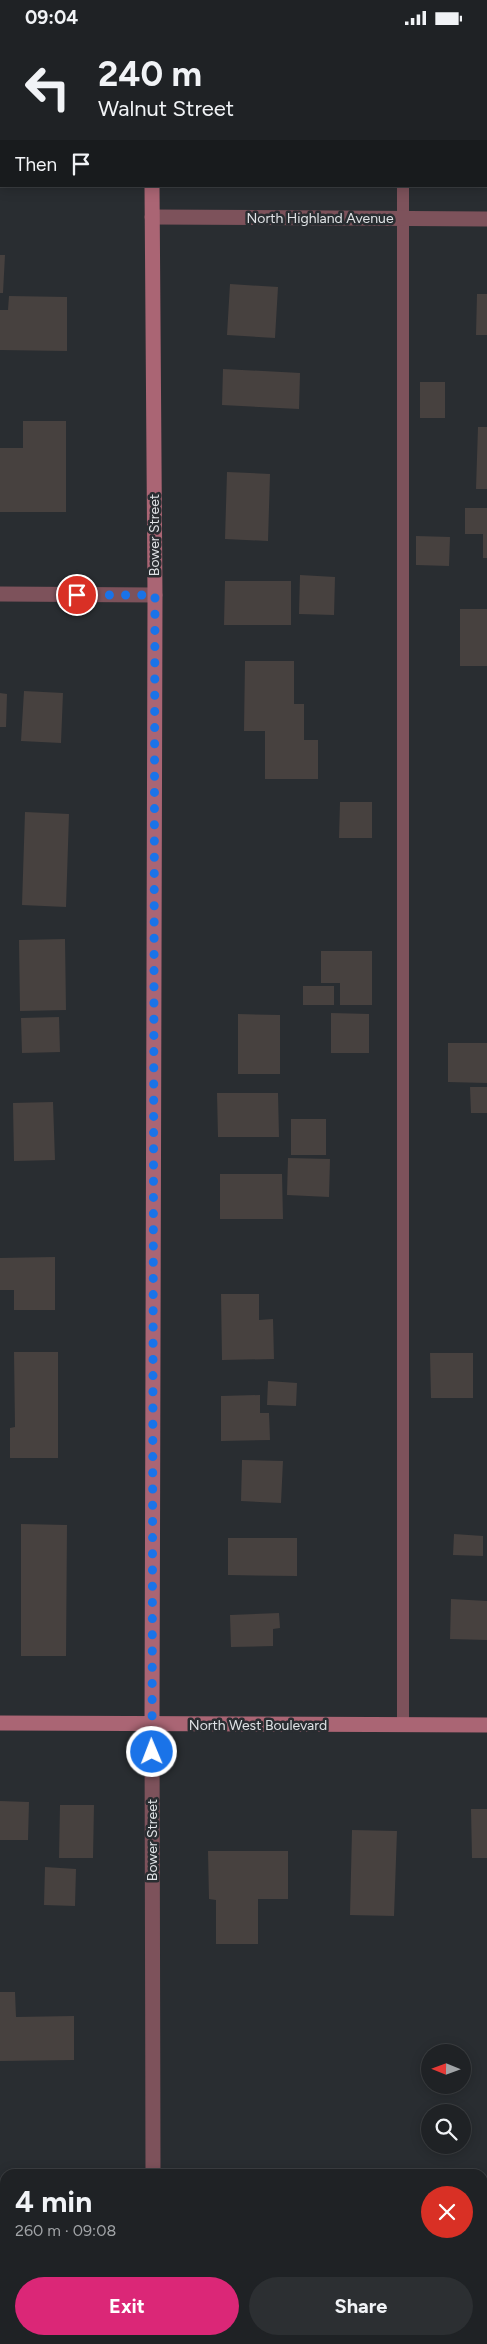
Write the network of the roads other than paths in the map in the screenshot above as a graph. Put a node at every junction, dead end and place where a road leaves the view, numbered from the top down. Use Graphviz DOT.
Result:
graph roads {
  1 [pos="152,187"];
  2 [pos="403,187"];
  3 [pos="152,217"];
  4 [pos="403,219"];
  5 [pos="487,219"];
  6 [pos="0,594"];
  7 [pos="155,595"];
  8 [pos="0,1723"];
  9 [pos="152,1725"];
  10 [pos="403,1725"];
  11 [pos="487,1725"];
  12 [pos="153,2169"];
  1 -- 3 [label="street, Bower Street"];
  2 -- 4 [label="lane"];
  3 -- 4 [label="street, North Highland Avenue"];
  3 -- 7 [label="street, Bower Street"];
  4 -- 5 [label="street, North Highland Avenue"];
  4 -- 10 [label="lane"];
  6 -- 7 [label="street"];
  7 -- 9 [label="street, Bower Street"];
  8 -- 9 [label="street, North West Boulevard"];
  9 -- 10 [label="street, North West Boulevard"];
  9 -- 12 [label="street, Bower Street"];
  10 -- 11 [label="street, North West Boulevard"];
}
